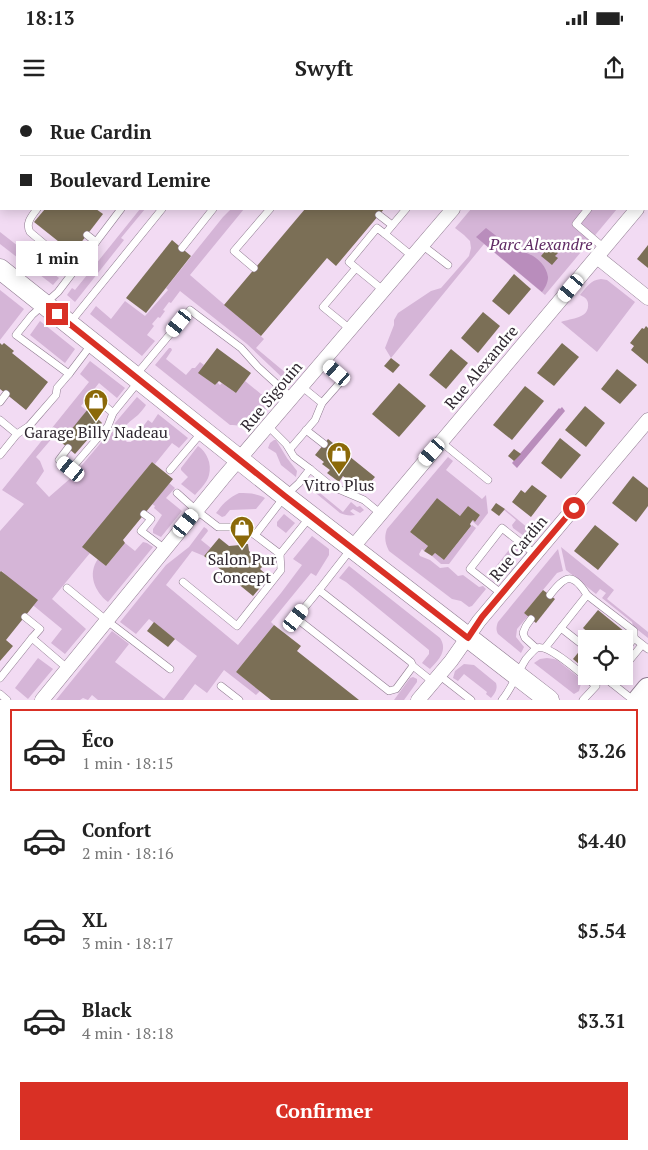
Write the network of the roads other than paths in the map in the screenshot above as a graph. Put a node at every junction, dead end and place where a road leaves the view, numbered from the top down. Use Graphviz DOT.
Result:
graph roads {
  1 [pos="36,210"];
  2 [pos="120,210"];
  3 [pos="161,210"];
  4 [pos="210,210"];
  5 [pos="269,210"];
  6 [pos="405,210"];
  7 [pos="587,210"];
  8 [pos="636,210"];
  9 [pos="448,212"];
  10 [pos="379,214"];
  11 [pos="392,225"];
  12 [pos="87,234"];
  13 [pos="385,234"];
  14 [pos="96,242"];
  15 [pos="422,245"];
  16 [pos="182,248"];
  17 [pos="600,252"];
  18 [pos="412,256"];
  19 [pos="78,265"];
  20 [pos="448,265"];
  21 [pos="254,268"];
  22 [pos="356,268"];
  23 [pos="0,269"];
  24 [pos="383,290"];
  25 [pos="648,298"];
  26 [pos="45,304"];
  27 [pos="69,324"];
  28 [pos="350,329"];
  29 [pos="92,342"];
  30 [pos="323,361"];
  31 [pos="69,374"];
  32 [pos="138,378"];
  33 [pos="301,386"];
  34 [pos="6,394"];
  35 [pos="292,398"];
  36 [pos="98,400"];
  37 [pos="0,402"];
  38 [pos="322,403"];
  39 [pos="113,413"];
  40 [pos="0,420"];
  41 [pos="648,420"];
  42 [pos="268,426"];
  43 [pos="203,430"];
  44 [pos="306,430"];
  45 [pos="17,434"];
  46 [pos="441,442"];
  47 [pos="324,444"];
  48 [pos="68,448"];
  49 [pos="290,449"];
  50 [pos="0,455"];
  51 [pos="239,460"];
  52 [pos="170,470"];
  53 [pos="310,470"];
  54 [pos="488,480"];
  55 [pos="352,484"];
  56 [pos="346,492"];
  57 [pos="177,493"];
  58 [pos="285,496"];
  59 [pos="196,510"];
  60 [pos="144,514"];
  61 [pos="381,514"];
  62 [pos="311,516"];
  63 [pos="255,535"];
  64 [pos="352,548"];
  65 [pos="165,549"];
  66 [pos="280,554"];
  67 [pos="535,554"];
  68 [pos="183,582"];
  69 [pos="67,588"];
  70 [pos="319,590"];
  71 [pos="502,594"];
  72 [pos="550,595"];
  73 [pos="588,595"];
  74 [pos="25,617"];
  75 [pos="531,619"];
  76 [pos="106,620"];
  77 [pos="561,628"];
  78 [pos="32,638"];
  79 [pos="468,638"];
  80 [pos="634,638"];
  81 [pos="578,641"];
  82 [pos="645,647"];
  83 [pos="536,648"];
  84 [pos="545,648"];
  85 [pos="633,659"];
  86 [pos="413,666"];
  87 [pos="67,668"];
  88 [pos="170,669"];
  89 [pos="518,676"];
  90 [pos="0,678"];
  91 [pos="436,678"];
  92 [pos="614,685"];
  93 [pos="221,686"];
  94 [pos="596,686"];
  95 [pos="648,689"];
  96 [pos="0,694"];
  97 [pos="7,700"];
  98 [pos="42,700"];
  99 [pos="239,700"];
  100 [pos="418,700"];
  101 [pos="471,700"];
  102 [pos="502,700"];
  103 [pos="549,700"];
  104 [pos="583,700"];
  105 [pos="633,700"];
  106 [pos="639,700"];
  1 -- 19 [label="lane"];
  2 -- 14 [label="lane"];
  3 -- 27 [label="lane"];
  4 -- 16 [label="lane"];
  5 -- 21 [label="lane"];
  6 -- 11 [label="lane"];
  7 -- 17 [label="lane"];
  8 -- 17 [label="street, Rue Alexandre"];
  9 -- 15 [label="street, Rue Sigouin"];
  10 -- 11 [label="lane"];
  11 -- 13 [label="lane"];
  12 -- 14 [label="lane"];
  13 -- 18 [label="lane"];
  13 -- 22 [label="lane"];
  14 -- 19 [label="lane"];
  15 -- 18 [label="street, Rue Sigouin"];
  15 -- 20 [label="lane"];
  17 -- 25 [label="street"];
  17 -- 46 [label="street, Rue Alexandre"];
  18 -- 24 [label="street, Rue Sigouin"];
  19 -- 26 [label="lane"];
  22 -- 24 [label="lane"];
  22 -- 28 [label="lane"];
  23 -- 26 [label="main road"];
  24 -- 28 [label="street, Rue Sigouin"];
  26 -- 27 [label="main road"];
  26 -- 31 [label="lane"];
  27 -- 29 [label="main road"];
  28 -- 30 [label="street, Rue Sigouin"];
  29 -- 31 [label="lane"];
  29 -- 32 [label="main road"];
  30 -- 33 [label="street, Rue Sigouin"];
  30 -- 38 [label="lane"];
  31 -- 45 [label="lane"];
  32 -- 35 [label="lane"];
  32 -- 39 [label="lane"];
  32 -- 43 [label="main road"];
  33 -- 35 [label="street, Rue Sigouin"];
  33 -- 38 [label="lane"];
  34 -- 37 [label="lane"];
  35 -- 42 [label="street, Rue Sigouin"];
  36 -- 39 [label="lane"];
  38 -- 44 [label="lane"];
  39 -- 48 [label="lane"];
  40 -- 45 [label="lane"];
  41 -- 67 [label="street, Rue Cardin"];
  42 -- 49 [label="lane"];
  42 -- 51 [label="street, Rue Sigouin"];
  43 -- 51 [label="main road"];
  43 -- 52 [label="lane"];
  44 -- 47 [label="lane"];
  44 -- 49 [label="lane"];
  45 -- 50 [label="lane"];
  46 -- 54 [label="lane"];
  46 -- 61 [label="street, Rue Alexandre"];
  49 -- 53 [label="lane"];
  51 -- 58 [label="main road"];
  51 -- 59 [label="street, Rue Sigouin"];
  53 -- 56 [label="lane"];
  53 -- 58 [label="lane"];
  55 -- 56 [label="lane"];
  56 -- 61 [label="lane"];
  57 -- 59 [label="lane"];
  58 -- 62 [label="main road"];
  58 -- 63 [label="lane"];
  59 -- 63 [label="lane"];
  59 -- 65 [label="street, Rue Sigouin"];
  60 -- 65 [label="lane"];
  61 -- 64 [label="street, Rue Alexandre"];
  62 -- 64 [label="main road"];
  62 -- 66 [label="lane"];
  63 -- 66 [label="lane"];
  64 -- 70 [label="lane"];
  64 -- 79 [label="main road"];
  65 -- 76 [label="street, Rue Sigouin"];
  66 -- 68 [label="lane"];
  67 -- 71 [label="street, Rue Cardin"];
  67 -- 71 [label="lane"];
  69 -- 76 [label="lane"];
  70 -- 86 [label="lane"];
  70 -- 86 [label="lane"];
  71 -- 79 [label="street, Rue Cardin"];
  72 -- 73 [label="lane"];
  73 -- 77 [label="lane"];
  73 -- 80 [label="lane"];
  74 -- 78 [label="lane"];
  75 -- 83 [label="lane"];
  76 -- 87 [label="street, Rue Sigouin"];
  76 -- 88 [label="lane"];
  77 -- 81 [label="lane"];
  77 -- 84 [label="lane"];
  78 -- 87 [label="lane"];
  78 -- 90 [label="lane"];
  79 -- 89 [label="main road"];
  79 -- 91 [label="street, Rue Cardin"];
  80 -- 82 [label="lane"];
  82 -- 85 [label="lane"];
  83 -- 84 [label="lane"];
  83 -- 89 [label="lane"];
  84 -- 94 [label="lane"];
  86 -- 91 [label="lane"];
  87 -- 98 [label="street, Rue Sigouin"];
  89 -- 102 [label="lane"];
  89 -- 103 [label="main road"];
  91 -- 100 [label="street, Rue Cardin"];
  91 -- 101 [label="lane"];
  92 -- 105 [label="lane"];
  93 -- 99 [label="lane"];
  94 -- 104 [label="lane"];
  95 -- 106 [label="main road"];
  96 -- 97 [label="lane"];
}
